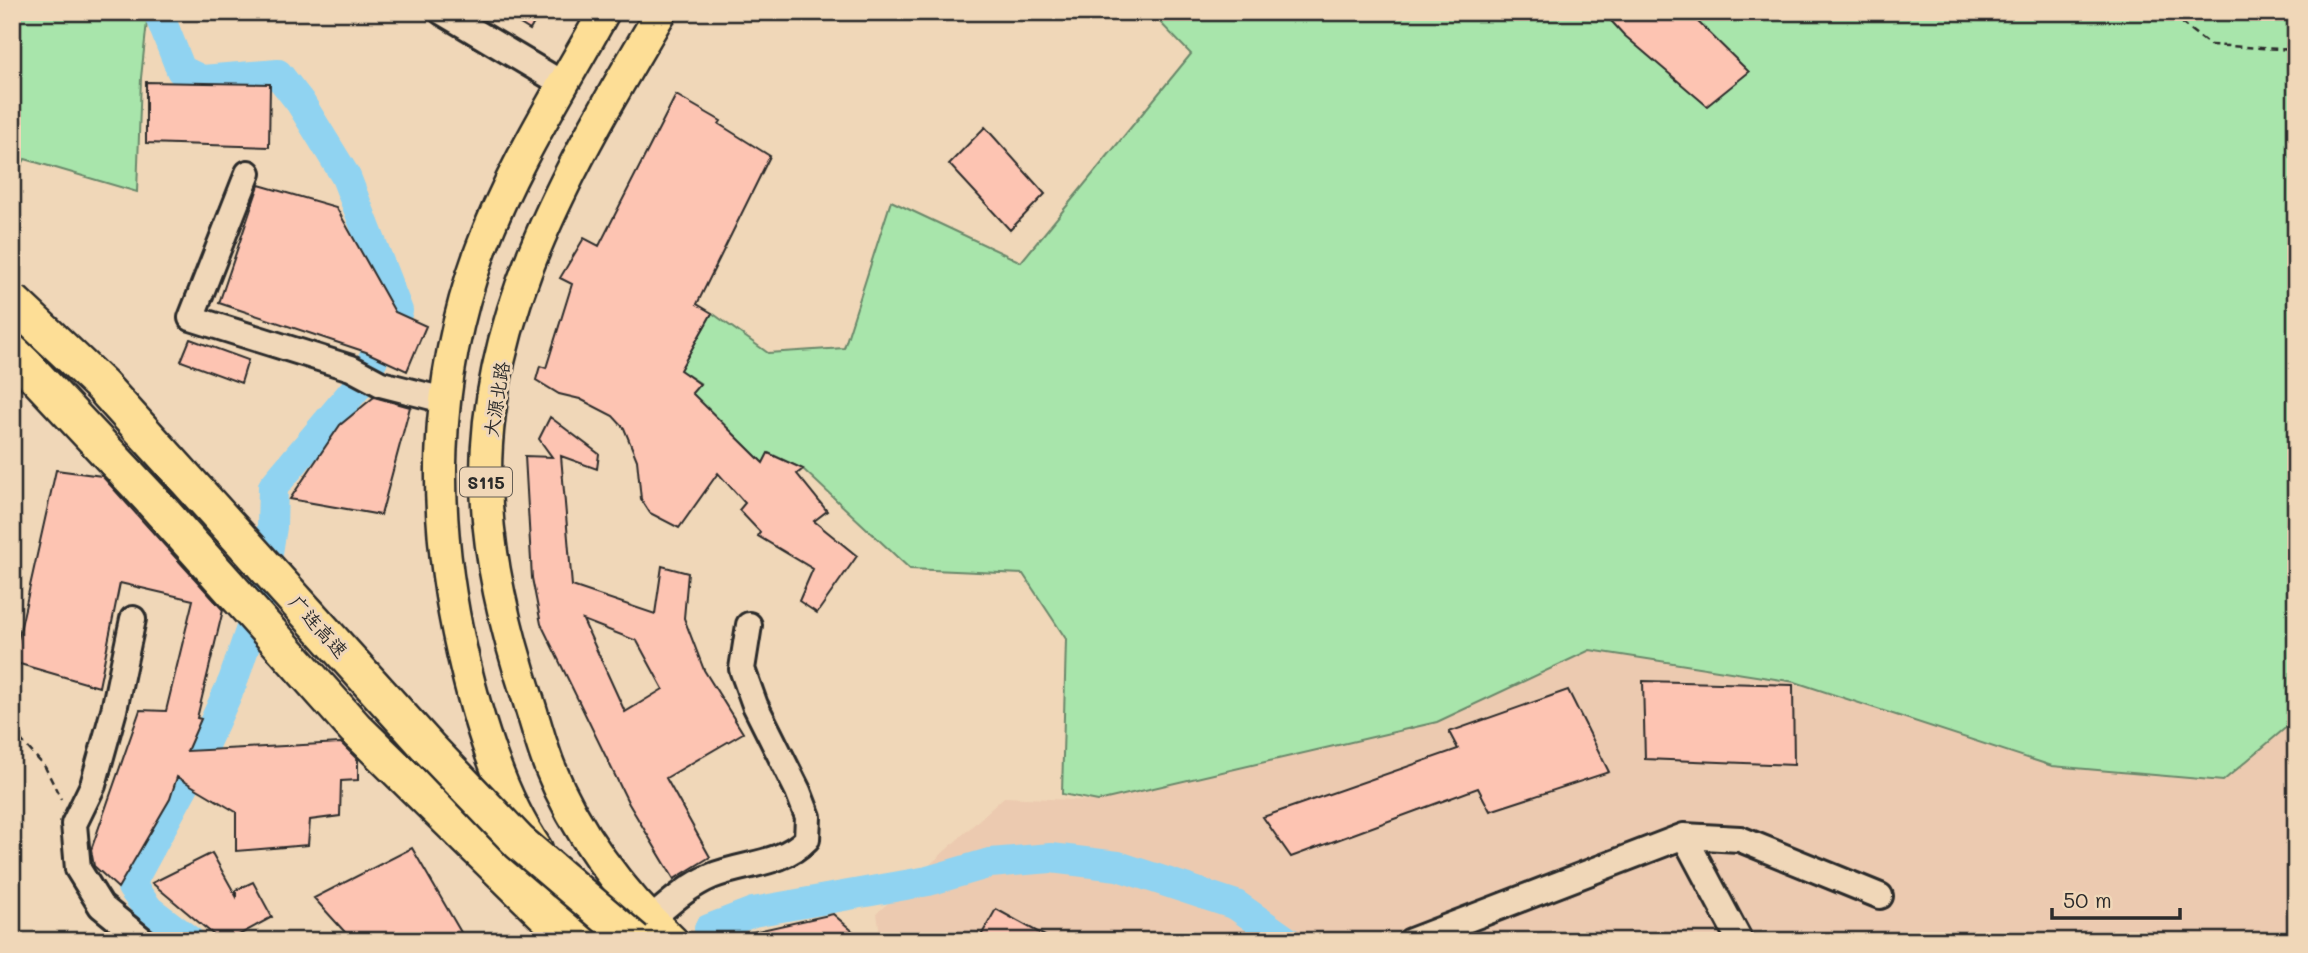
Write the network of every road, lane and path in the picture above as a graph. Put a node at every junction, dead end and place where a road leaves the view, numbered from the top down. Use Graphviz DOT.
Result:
graph roads {
  1 [pos="442,12"];
  2 [pos="604,12"];
  3 [pos="661,12"];
  4 [pos="2175,12"];
  5 [pos="2296,50"];
  6 [pos="563,84"];
  7 [pos="248,173"];
  8 [pos="12,301"];
  9 [pos="12,351"];
  10 [pos="444,400"];
  11 [pos="133,619"];
  12 [pos="749,625"];
  13 [pos="12,730"];
  14 [pos="74,824"];
  15 [pos="1684,836"];
  16 [pos="1880,896"];
  17 [pos="643,930"];
  18 [pos="144,941"];
  19 [pos="572,941"];
  20 [pos="603,941"];
  21 [pos="673,941"];
  22 [pos="1411,941"];
  23 [pos="1740,941"];
  1 -- 6 [label="street"];
  2 -- 6 [label="main road, S115"];
  3 -- 17 [label="main road, 大源北路 / S115"];
  4 -- 5 [label="path"];
  6 -- 10 [label="main road, S115"];
  7 -- 10 [label="street"];
  8 -- 17 [label="highway, 广连高速, bridge"];
  9 -- 19 [label="highway"];
  10 -- 20 [label="main road, S115"];
  11 -- 14 [label="street"];
  12 -- 17 [label="street"];
  13 -- 14 [label="path"];
  14 -- 18 [label="street"];
  15 -- 16 [label="street"];
  15 -- 22 [label="street"];
  15 -- 23 [label="street"];
  17 -- 21 [label="main road, 大源北路 / S115"];
}
